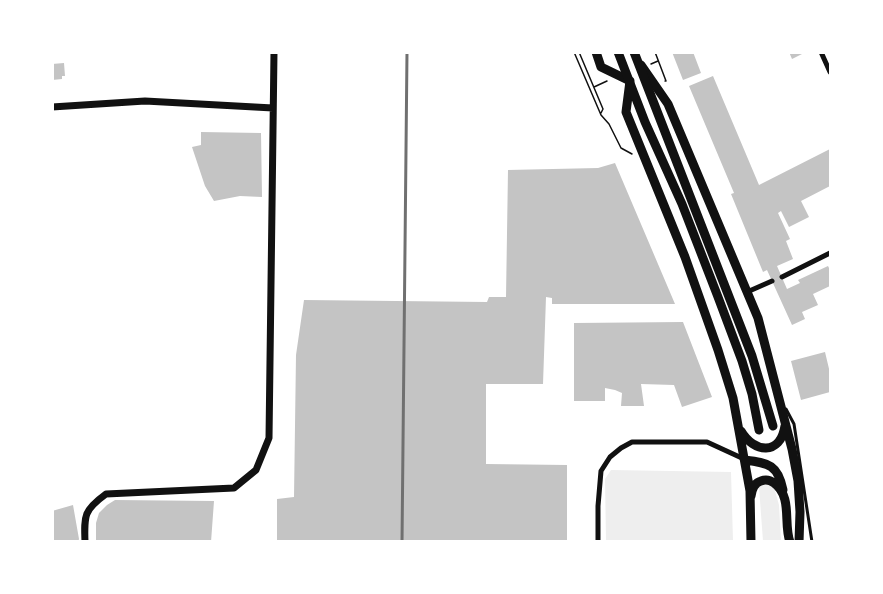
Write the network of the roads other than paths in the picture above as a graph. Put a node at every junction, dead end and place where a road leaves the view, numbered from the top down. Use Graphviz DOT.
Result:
graph roads {
  1 [pos="274,52"];
  2 [pos="596,52"];
  3 [pos="618,52"];
  4 [pos="821,52"];
  5 [pos="635,55"];
  6 [pos="831,72"];
  7 [pos="630,81"];
  8 [pos="52,107"];
  9 [pos="273,108"];
  10 [pos="831,253"];
  11 [pos="782,277"];
  12 [pos="772,281"];
  13 [pos="747,292"];
  14 [pos="780,402"];
  15 [pos="784,418"];
  16 [pos="738,426"];
  17 [pos="773,426"];
  18 [pos="759,430"];
  19 [pos="745,460"];
  20 [pos="750,497"];
  21 [pos="785,501"];
  22 [pos="86,542"];
  23 [pos="598,542"];
  24 [pos="751,542"];
  25 [pos="790,542"];
  26 [pos="799,542"];
  27 [pos="812,542"];
  1 -- 9 [label="street"];
  2 -- 7 [label="main road"];
  3 -- 7 [label="main road"];
  4 -- 6 [label="street"];
  5 -- 13 [label="main road"];
  5 -- 17 [label="main road"];
  7 -- 16 [label="main road"];
  7 -- 18 [label="main road"];
  8 -- 9 [label="street"];
  9 -- 22 [label="street"];
  10 -- 11 [label="street"];
  12 -- 13 [label="street"];
  13 -- 14 [label="main road"];
  14 -- 15 [label="main road"];
  14 -- 27 [label="lane"];
  15 -- 16 [label="main road"];
  15 -- 26 [label="main road"];
  16 -- 19 [label="main road"];
  19 -- 20 [label="main road"];
  19 -- 21 [label="main road"];
  19 -- 23 [label="street"];
  20 -- 21 [label="main road"];
  20 -- 24 [label="main road"];
  21 -- 25 [label="main road"];
}
